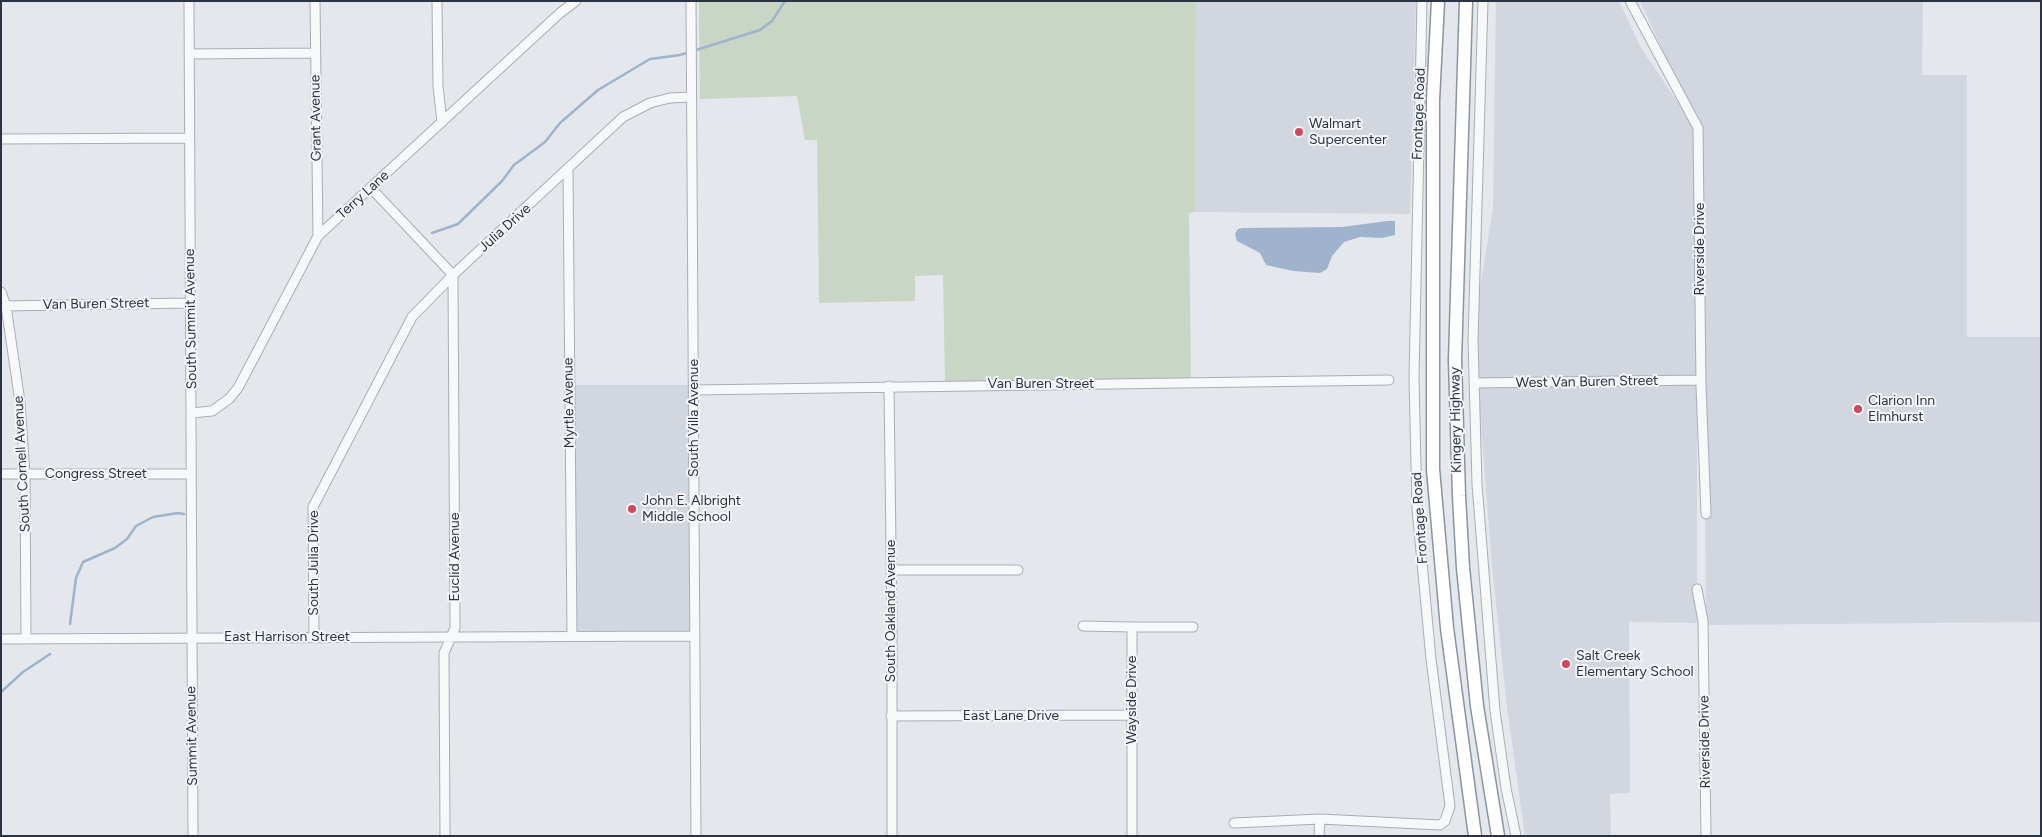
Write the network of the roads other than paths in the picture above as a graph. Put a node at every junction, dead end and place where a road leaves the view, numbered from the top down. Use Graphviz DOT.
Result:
graph roads {
  1 [pos="188,1"];
  2 [pos="315,1"];
  3 [pos="438,1"];
  4 [pos="560,1"];
  5 [pos="576,1"];
  6 [pos="691,1"];
  7 [pos="1422,1"];
  8 [pos="1438,1"];
  9 [pos="1466,1"];
  10 [pos="1483,1"];
  11 [pos="1630,1"];
  12 [pos="560,13"];
  13 [pos="315,53"];
  14 [pos="189,54"];
  15 [pos="691,97"];
  16 [pos="442,122"];
  17 [pos="189,138"];
  18 [pos="1,139"];
  19 [pos="568,171"];
  20 [pos="371,188"];
  21 [pos="318,236"];
  22 [pos="453,275"];
  23 [pos="1,292"];
  24 [pos="190,303"];
  25 [pos="4,306"];
  26 [pos="1389,380"];
  27 [pos="1701,380"];
  28 [pos="1474,383"];
  29 [pos="888,386"];
  30 [pos="694,390"];
  31 [pos="362,410"];
  32 [pos="192,413"];
  33 [pos="1,474"];
  34 [pos="25,474"];
  35 [pos="191,474"];
  36 [pos="1706,514"];
  37 [pos="890,570"];
  38 [pos="1018,570"];
  39 [pos="1697,588"];
  40 [pos="1083,626"];
  41 [pos="1132,626"];
  42 [pos="1194,627"];
  43 [pos="572,636"];
  44 [pos="694,636"];
  45 [pos="192,637"];
  46 [pos="449,637"];
  47 [pos="26,638"];
  48 [pos="314,638"];
  49 [pos="1,639"];
  50 [pos="1132,715"];
  51 [pos="891,716"];
  52 [pos="1320,819"];
  53 [pos="1234,822"];
  54 [pos="193,836"];
  55 [pos="445,836"];
  56 [pos="696,836"];
  57 [pos="892,836"];
  58 [pos="1132,836"];
  59 [pos="1319,836"];
  60 [pos="1475,836"];
  61 [pos="1498,836"];
  62 [pos="1516,836"];
  63 [pos="1706,836"];
  1 -- 14 [label="street, South Summit Avenue"];
  2 -- 13 [label="street, Grant Avenue"];
  3 -- 16 [label="street"];
  4 -- 12 [label="street"];
  5 -- 12 [label="street, Terry Lane"];
  6 -- 15 [label="street, South Villa Avenue"];
  7 -- 52 [label="street, Frontage Road"];
  8 -- 60 [label="highway, Kingery Highway"];
  9 -- 61 [label="highway, Kingery Highway"];
  10 -- 28 [label="street"];
  11 -- 27 [label="street, Riverside Drive"];
  12 -- 16 [label="street, Terry Lane"];
  13 -- 14 [label="street"];
  13 -- 21 [label="street, Grant Avenue"];
  14 -- 17 [label="street, South Summit Avenue"];
  15 -- 19 [label="street, Julia Drive"];
  15 -- 30 [label="street, South Villa Avenue"];
  16 -- 20 [label="street, Terry Lane"];
  17 -- 18 [label="street"];
  17 -- 24 [label="street, South Summit Avenue"];
  19 -- 22 [label="street, Julia Drive"];
  19 -- 43 [label="street, Myrtle Avenue"];
  20 -- 21 [label="street, Terry Lane"];
  20 -- 22 [label="street"];
  21 -- 32 [label="street, Terry Lane"];
  22 -- 31 [label="street, Julia Drive"];
  22 -- 46 [label="street, Euclid Avenue"];
  23 -- 25 [label="street, South Cornell Avenue"];
  24 -- 25 [label="street, Van Buren Street"];
  24 -- 32 [label="street, South Summit Avenue"];
  25 -- 34 [label="street, South Cornell Avenue"];
  26 -- 29 [label="street, Van Buren Street"];
  27 -- 28 [label="street, West Van Buren Street"];
  27 -- 36 [label="street, Riverside Drive"];
  28 -- 62 [label="street"];
  29 -- 30 [label="street, Van Buren Street"];
  29 -- 37 [label="street, South Oakland Avenue"];
  30 -- 44 [label="street, South Villa Avenue"];
  31 -- 48 [label="street, South Julia Drive"];
  32 -- 35 [label="street, South Summit Avenue"];
  33 -- 34 [label="street, Congress Street"];
  34 -- 35 [label="street, Congress Street"];
  34 -- 47 [label="street, South Cornell Avenue"];
  35 -- 45 [label="street, South Summit Avenue"];
  37 -- 38 [label="street"];
  37 -- 51 [label="street, South Oakland Avenue"];
  39 -- 63 [label="street, Riverside Drive"];
  40 -- 41 [label="street"];
  41 -- 42 [label="street"];
  41 -- 50 [label="street, Wayside Drive"];
  43 -- 44 [label="street, East Harrison Street"];
  43 -- 46 [label="street, East Harrison Street"];
  44 -- 56 [label="street, South Villa Avenue"];
  45 -- 47 [label="street, East Harrison Street"];
  45 -- 48 [label="street, East Harrison Street"];
  45 -- 54 [label="street, Summit Avenue"];
  46 -- 48 [label="street, East Harrison Street"];
  46 -- 55 [label="street, Euclid Avenue"];
  47 -- 49 [label="street, East Harrison Street"];
  50 -- 51 [label="street, East Lane Drive"];
  50 -- 58 [label="street, Wayside Drive"];
  51 -- 57 [label="street, South Oakland Avenue"];
  52 -- 53 [label="street, Frontage Road"];
  52 -- 59 [label="street"];
}
